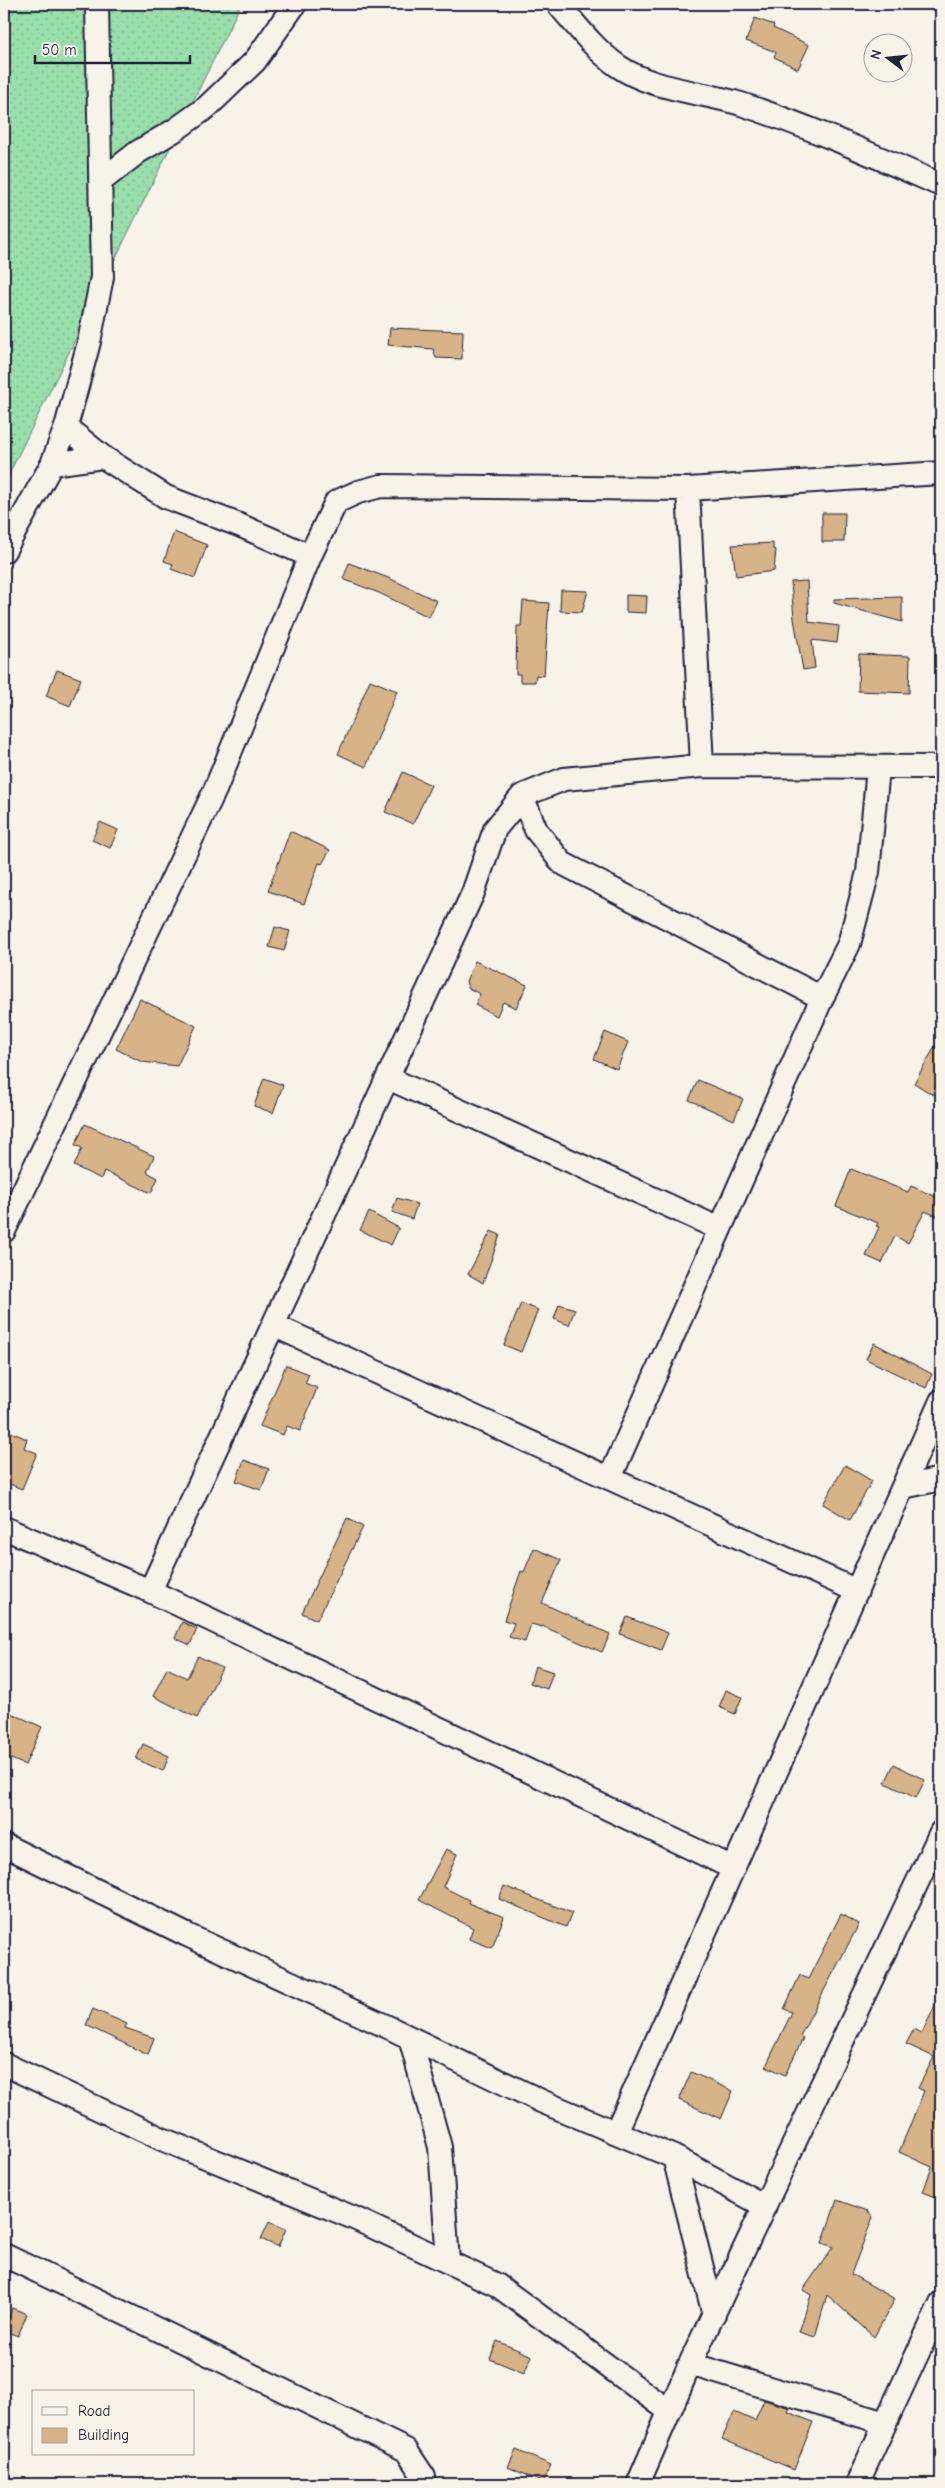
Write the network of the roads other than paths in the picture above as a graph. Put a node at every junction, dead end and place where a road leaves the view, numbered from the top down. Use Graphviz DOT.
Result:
graph roads {
  1 [pos="97,4"];
  2 [pos="295,4"];
  3 [pos="558,4"];
  4 [pos="101,181"];
  5 [pos="941,185"];
  6 [pos="66,426"];
  7 [pos="103,457"];
  8 [pos="52,464"];
  9 [pos="941,474"];
  10 [pos="688,489"];
  11 [pos="4,552"];
  12 [pos="310,556"];
  13 [pos="702,766"];
  14 [pos="878,768"];
  15 [pos="941,768"];
  16 [pos="522,796"];
  17 [pos="822,998"];
  18 [pos="388,1078"];
  19 [pos="720,1229"];
  20 [pos="4,1231"];
  21 [pos="273,1325"];
  22 [pos="941,1401"];
  23 [pos="610,1478"];
  24 [pos="941,1479"];
  25 [pos="903,1487"];
  26 [pos="4,1528"];
  27 [pos="857,1590"];
  28 [pos="150,1591"];
  29 [pos="941,1832"];
  30 [pos="4,1845"];
  31 [pos="733,1868"];
  32 [pos="410,2038"];
  33 [pos="4,2064"];
  34 [pos="616,2132"];
  35 [pos="674,2158"];
  36 [pos="765,2206"];
  37 [pos="4,2255"];
  38 [pos="448,2262"];
  39 [pos="941,2306"];
  40 [pos="714,2315"];
  41 [pos="690,2364"];
  42 [pos="669,2410"];
  43 [pos="885,2423"];
  44 [pos="424,2484"];
  45 [pos="638,2484"];
  46 [pos="856,2484"];
  1 -- 4 [label="street"];
  2 -- 4 [label="street"];
  3 -- 5 [label="street"];
  4 -- 6 [label="street"];
  6 -- 7 [label="street"];
  6 -- 8 [label="street"];
  7 -- 8 [label="street"];
  7 -- 12 [label="street"];
  8 -- 11 [label="street"];
  9 -- 10 [label="street"];
  10 -- 12 [label="street"];
  10 -- 13 [label="street"];
  12 -- 20 [label="street"];
  13 -- 14 [label="street"];
  13 -- 16 [label="street"];
  14 -- 15 [label="street"];
  14 -- 17 [label="street"];
  16 -- 17 [label="street"];
  16 -- 18 [label="street"];
  17 -- 19 [label="street"];
  18 -- 19 [label="street"];
  18 -- 21 [label="street"];
  19 -- 23 [label="street"];
  21 -- 23 [label="street"];
  21 -- 28 [label="street"];
  22 -- 25 [label="street"];
  23 -- 27 [label="street"];
  24 -- 25 [label="street"];
  25 -- 27 [label="street"];
  26 -- 28 [label="street"];
  27 -- 31 [label="street"];
  28 -- 31 [label="street"];
  29 -- 36 [label="street"];
  30 -- 32 [label="street"];
  31 -- 34 [label="street"];
  32 -- 34 [label="street"];
  32 -- 38 [label="street"];
  33 -- 38 [label="street"];
  34 -- 35 [label="street"];
  35 -- 36 [label="street"];
  35 -- 40 [label="street"];
  36 -- 40 [label="street"];
  37 -- 44 [label="street"];
  38 -- 42 [label="street"];
  39 -- 43 [label="street"];
  40 -- 41 [label="street"];
  41 -- 42 [label="street"];
  41 -- 43 [label="street"];
  42 -- 45 [label="street"];
  43 -- 46 [label="street"];
}
